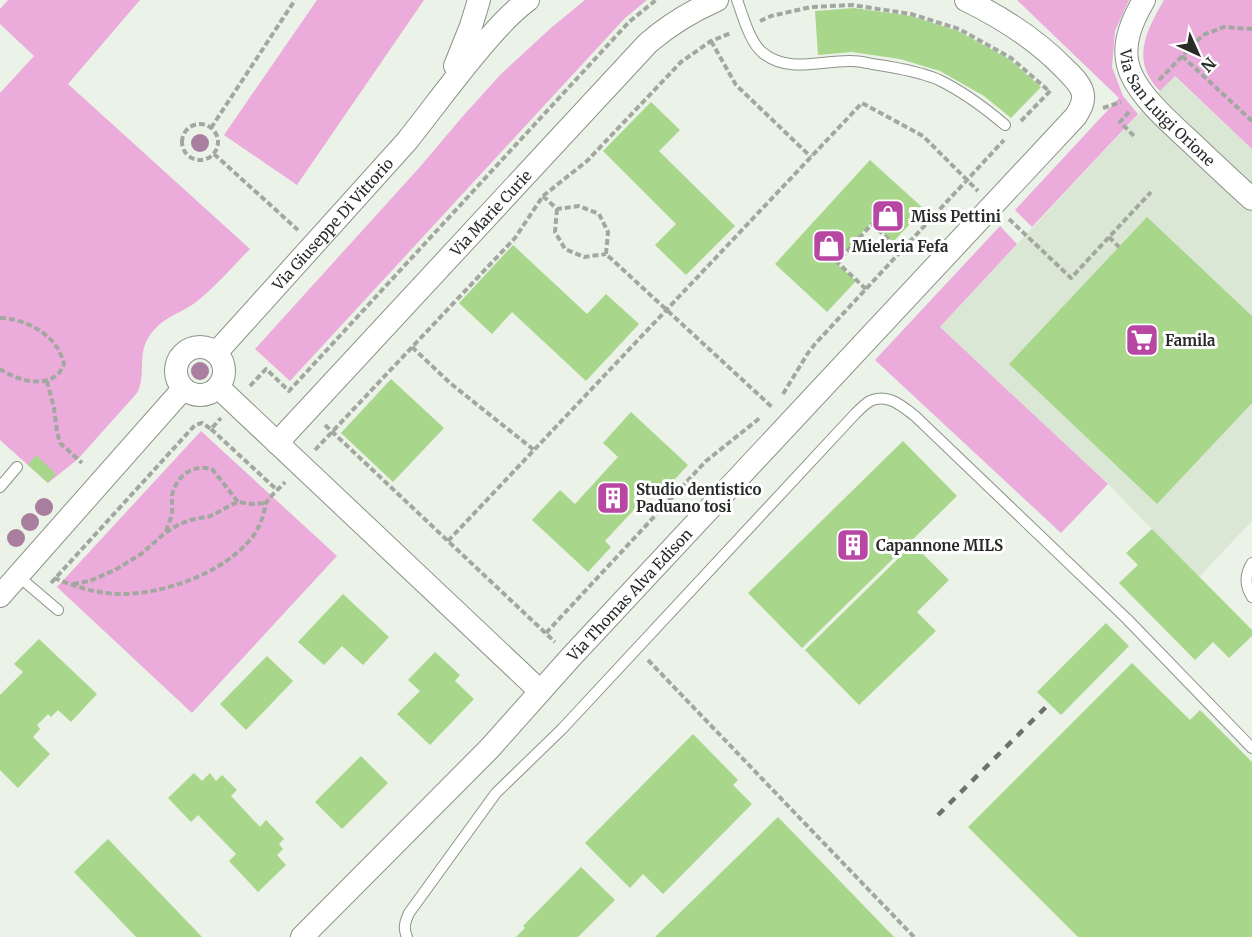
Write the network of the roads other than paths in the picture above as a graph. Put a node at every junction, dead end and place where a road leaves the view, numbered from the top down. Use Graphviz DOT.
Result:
graph roads {
  1 [pos="479,0"];
  2 [pos="528,0"];
  3 [pos="717,0"];
  4 [pos="737,0"];
  5 [pos="966,0"];
  6 [pos="1144,0"];
  7 [pos="444,92"];
  8 [pos="1005,125"];
  9 [pos="1252,199"];
  10 [pos="216,353"];
  11 [pos="218,387"];
  12 [pos="183,389"];
  13 [pos="277,443"];
  14 [pos="17,467"];
  15 [pos="0,487"];
  16 [pos="1252,564"];
  17 [pos="25,568"];
  18 [pos="0,596"];
  19 [pos="1252,597"];
  20 [pos="58,610"];
  21 [pos="540,691"];
  22 [pos="1252,748"];
  23 [pos="302,937"];
  24 [pos="407,937"];
  1 -- 7 [label="street, Via Giuseppe Di Vittorio"];
  2 -- 7 [label="street, Via Giuseppe Di Vittorio"];
  3 -- 13 [label="street, Via Marie Curie"];
  4 -- 8 [label="lane"];
  5 -- 21 [label="street, Via Thomas Alva Edison"];
  6 -- 9 [label="street, Via San Luigi Orione"];
  7 -- 10 [label="street, Via Giuseppe Di Vittorio"];
  10 -- 11 [label="street"];
  10 -- 12 [label="street"];
  11 -- 12 [label="street"];
  11 -- 13 [label="street"];
  12 -- 17 [label="street"];
  13 -- 21 [label="street"];
  14 -- 15 [label="lane"];
  16 -- 19 [label="lane"];
  17 -- 18 [label="street"];
  17 -- 20 [label="lane"];
  21 -- 23 [label="street, Via Thomas Alva Edison"];
  22 -- 24 [label="lane"];
}
